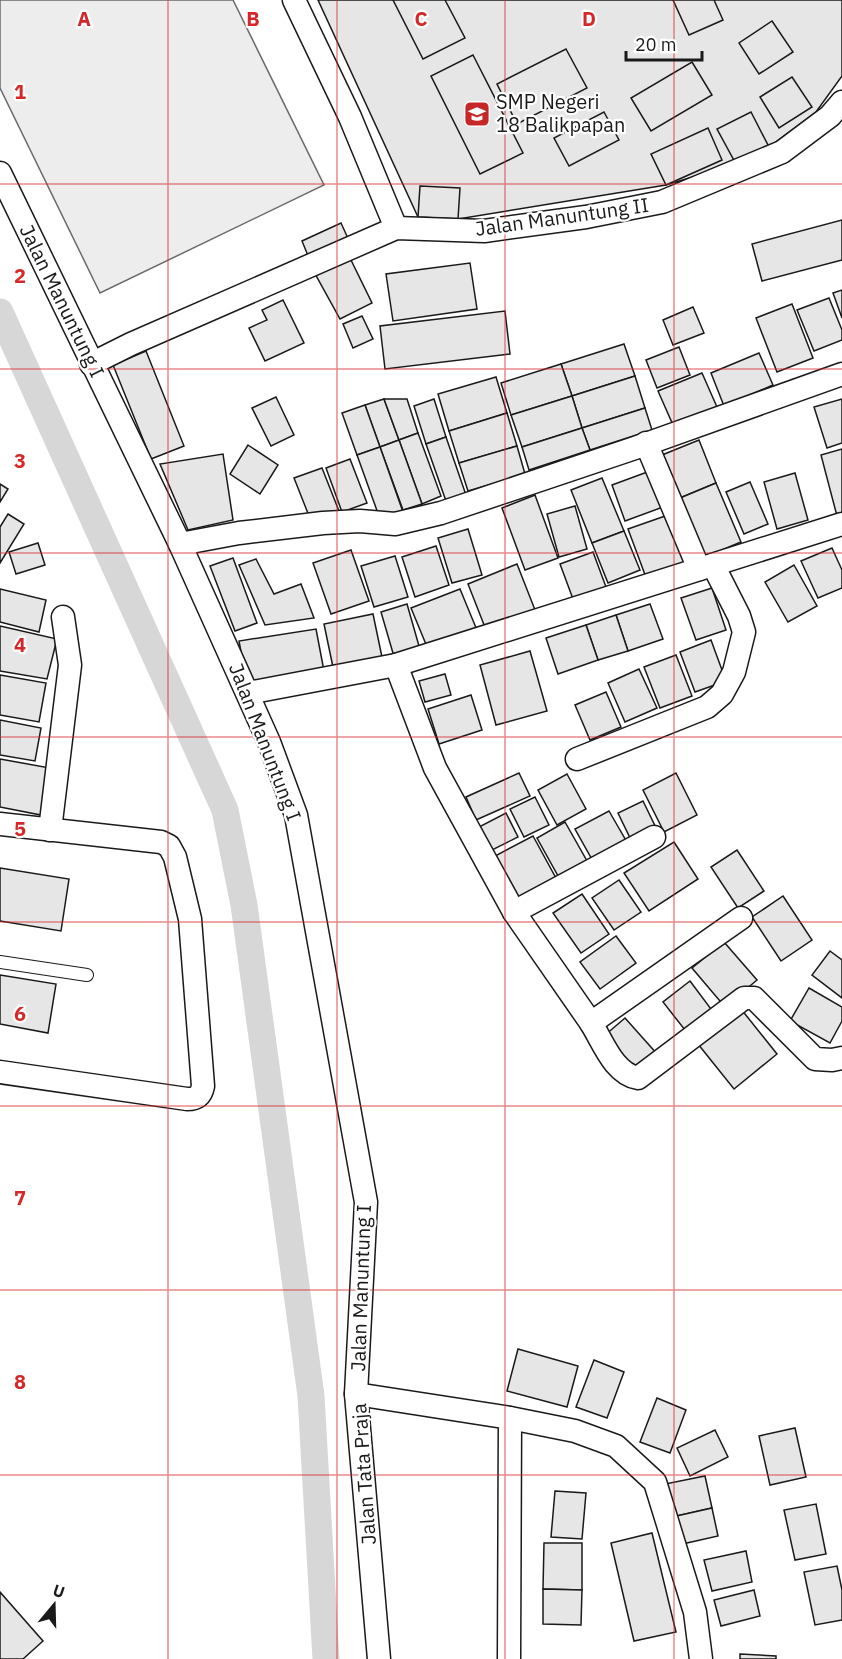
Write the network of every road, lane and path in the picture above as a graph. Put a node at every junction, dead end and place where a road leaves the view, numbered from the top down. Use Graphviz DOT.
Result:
graph roads {
  1 [pos="294,0"];
  2 [pos="842,102"];
  3 [pos="0,173"];
  4 [pos="396,228"];
  5 [pos="91,364"];
  6 [pos="842,374"];
  7 [pos="646,443"];
  8 [pos="842,524"];
  9 [pos="180,544"];
  10 [pos="706,567"];
  11 [pos="63,616"];
  12 [pos="396,665"];
  13 [pos="248,693"];
  14 [pos="577,759"];
  15 [pos="0,824"];
  16 [pos="50,830"];
  17 [pos="654,837"];
  18 [pos="514,912"];
  19 [pos="741,918"];
  20 [pos="0,962"];
  21 [pos="87,975"];
  22 [pos="591,1023"];
  23 [pos="842,1058"];
  24 [pos="0,1072"];
  25 [pos="356,1394"];
  26 [pos="510,1418"];
  27 [pos="379,1659"];
  28 [pos="509,1659"];
  29 [pos="701,1659"];
  1 -- 4 [label="street"];
  2 -- 4 [label="street, Jalan Manuntung II"];
  3 -- 5 [label="street, Jalan Manuntung I"];
  4 -- 5 [label="street"];
  5 -- 9 [label="street, Jalan Manuntung I"];
  6 -- 7 [label="street"];
  7 -- 9 [label="street"];
  7 -- 10 [label="street"];
  8 -- 10 [label="street"];
  9 -- 13 [label="street, Jalan Manuntung I"];
  10 -- 12 [label="street"];
  10 -- 14 [label="street"];
  11 -- 16 [label="street"];
  12 -- 13 [label="street"];
  12 -- 18 [label="street"];
  13 -- 25 [label="street, Jalan Manuntung I"];
  15 -- 16 [label="street"];
  16 -- 24 [label="street"];
  17 -- 18 [label="street"];
  18 -- 22 [label="street"];
  19 -- 22 [label="street"];
  20 -- 21 [label="lane"];
  22 -- 23 [label="street"];
  25 -- 26 [label="street, Jalan Tata Praja"];
  25 -- 27 [label="street, Jalan Tata Praja"];
  26 -- 28 [label="street"];
  26 -- 29 [label="street, Jalan Tata Praja"];
}
